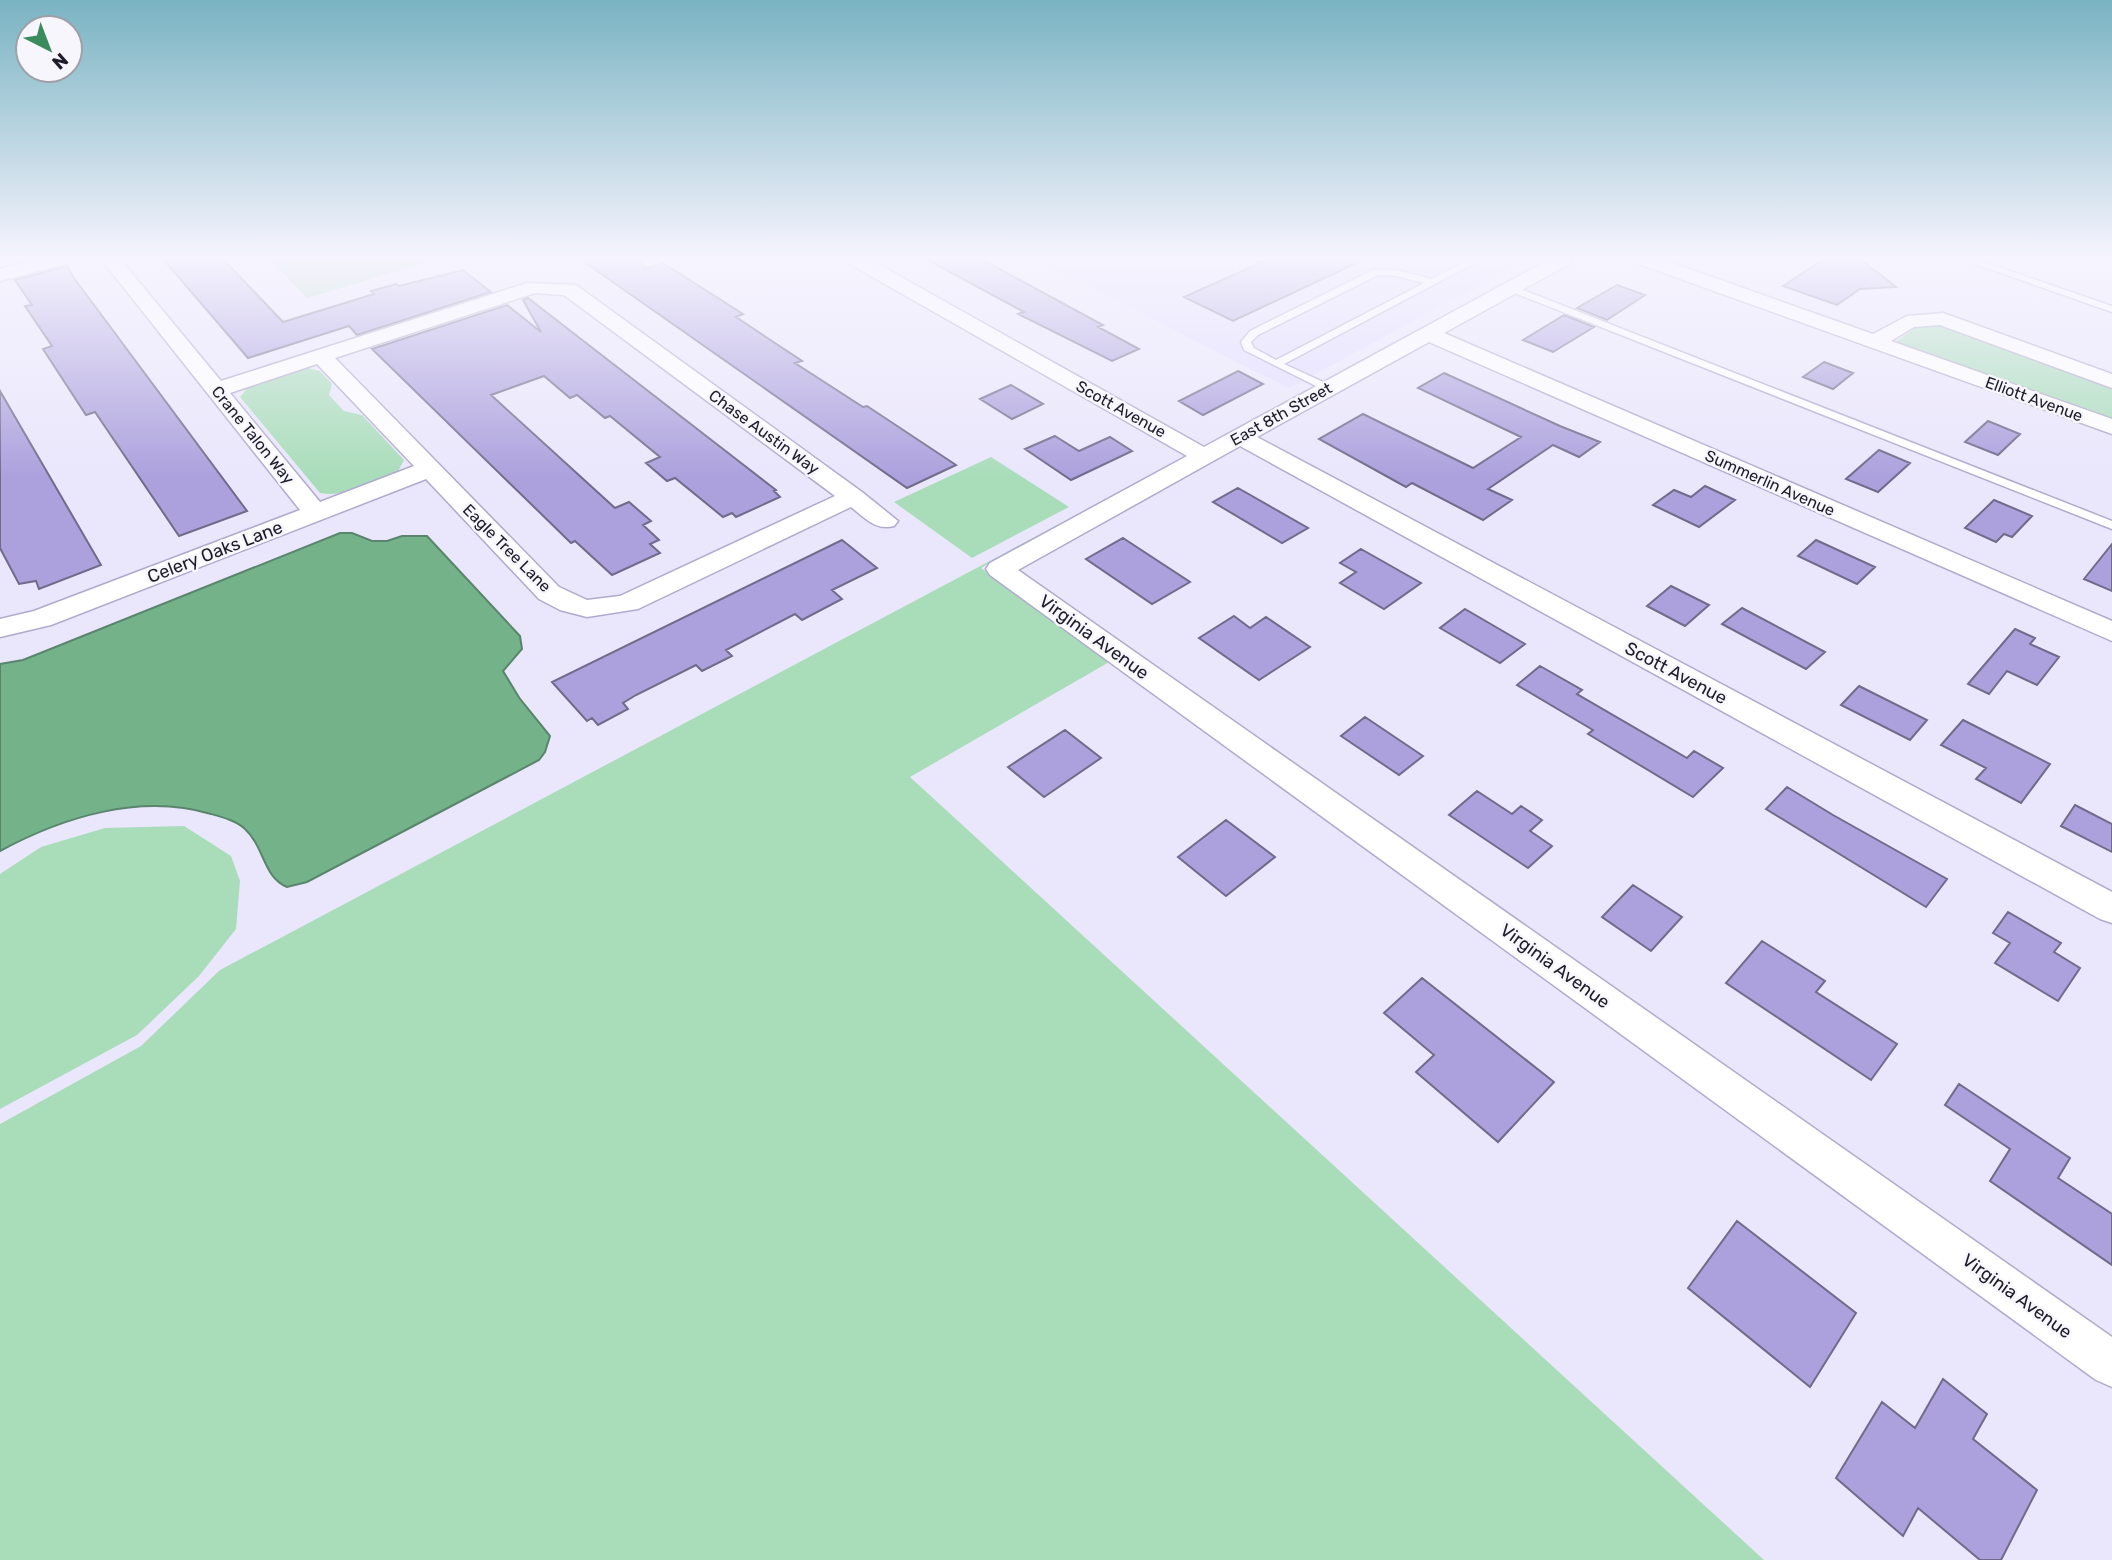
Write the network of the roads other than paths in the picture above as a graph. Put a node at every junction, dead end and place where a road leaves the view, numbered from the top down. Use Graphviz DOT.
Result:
graph roads {
  1 [pos="169,332"];
  2 [pos="396,332"];
  3 [pos="627,332"];
  4 [pos="984,332"];
  5 [pos="1256,332"];
  6 [pos="1338,332"];
  7 [pos="1621,332"];
  8 [pos="1848,332"];
  9 [pos="1890,332"];
  10 [pos="1977,332"];
  11 [pos="1427,333"];
  12 [pos="1877,342"];
  13 [pos="321,356"];
  14 [pos="1276,364"];
  15 [pos="2112,381"];
  16 [pos="1328,388"];
  17 [pos="216,390"];
  18 [pos="2112,427"];
  19 [pos="1240,437"];
  20 [pos="1204,456"];
  21 [pos="429,469"];
  22 [pos="853,497"];
  23 [pos="316,513"];
  24 [pos="885,521"];
  25 [pos="2112,525"];
  26 [pos="999,569"];
  27 [pos="0,628"];
  28 [pos="2112,632"];
  29 [pos="2112,909"];
  30 [pos="2112,1364"];
  1 -- 17 [label="street, Crane Talon Way"];
  2 -- 13 [label="street, Chase Austin Way"];
  3 -- 22 [label="street, Chase Austin Way"];
  4 -- 20 [label="street, Scott Avenue"];
  5 -- 14 [label="lane"];
  6 -- 14 [label="lane"];
  7 -- 25 [label="lane"];
  8 -- 12 [label="street, Elliott Avenue"];
  9 -- 12 [label="street"];
  10 -- 15 [label="street"];
  11 -- 16 [label="street, East 8th Street"];
  11 -- 28 [label="street, Summerlin Avenue"];
  12 -- 18 [label="street, Elliott Avenue"];
  13 -- 17 [label="street, Chase Austin Way"];
  13 -- 21 [label="street, Eagle Tree Lane"];
  14 -- 16 [label="lane"];
  16 -- 19 [label="street, East 8th Street"];
  17 -- 23 [label="street, Crane Talon Way"];
  19 -- 20 [label="street, East 8th Street"];
  19 -- 29 [label="street, Scott Avenue"];
  20 -- 26 [label="street, East 8th Street"];
  21 -- 22 [label="street, Eagle Tree Lane"];
  21 -- 23 [label="street, Celery Oaks Lane"];
  22 -- 24 [label="street, Chase Austin Way"];
  23 -- 27 [label="street, Celery Oaks Lane"];
  26 -- 30 [label="street, Virginia Avenue"];
}
